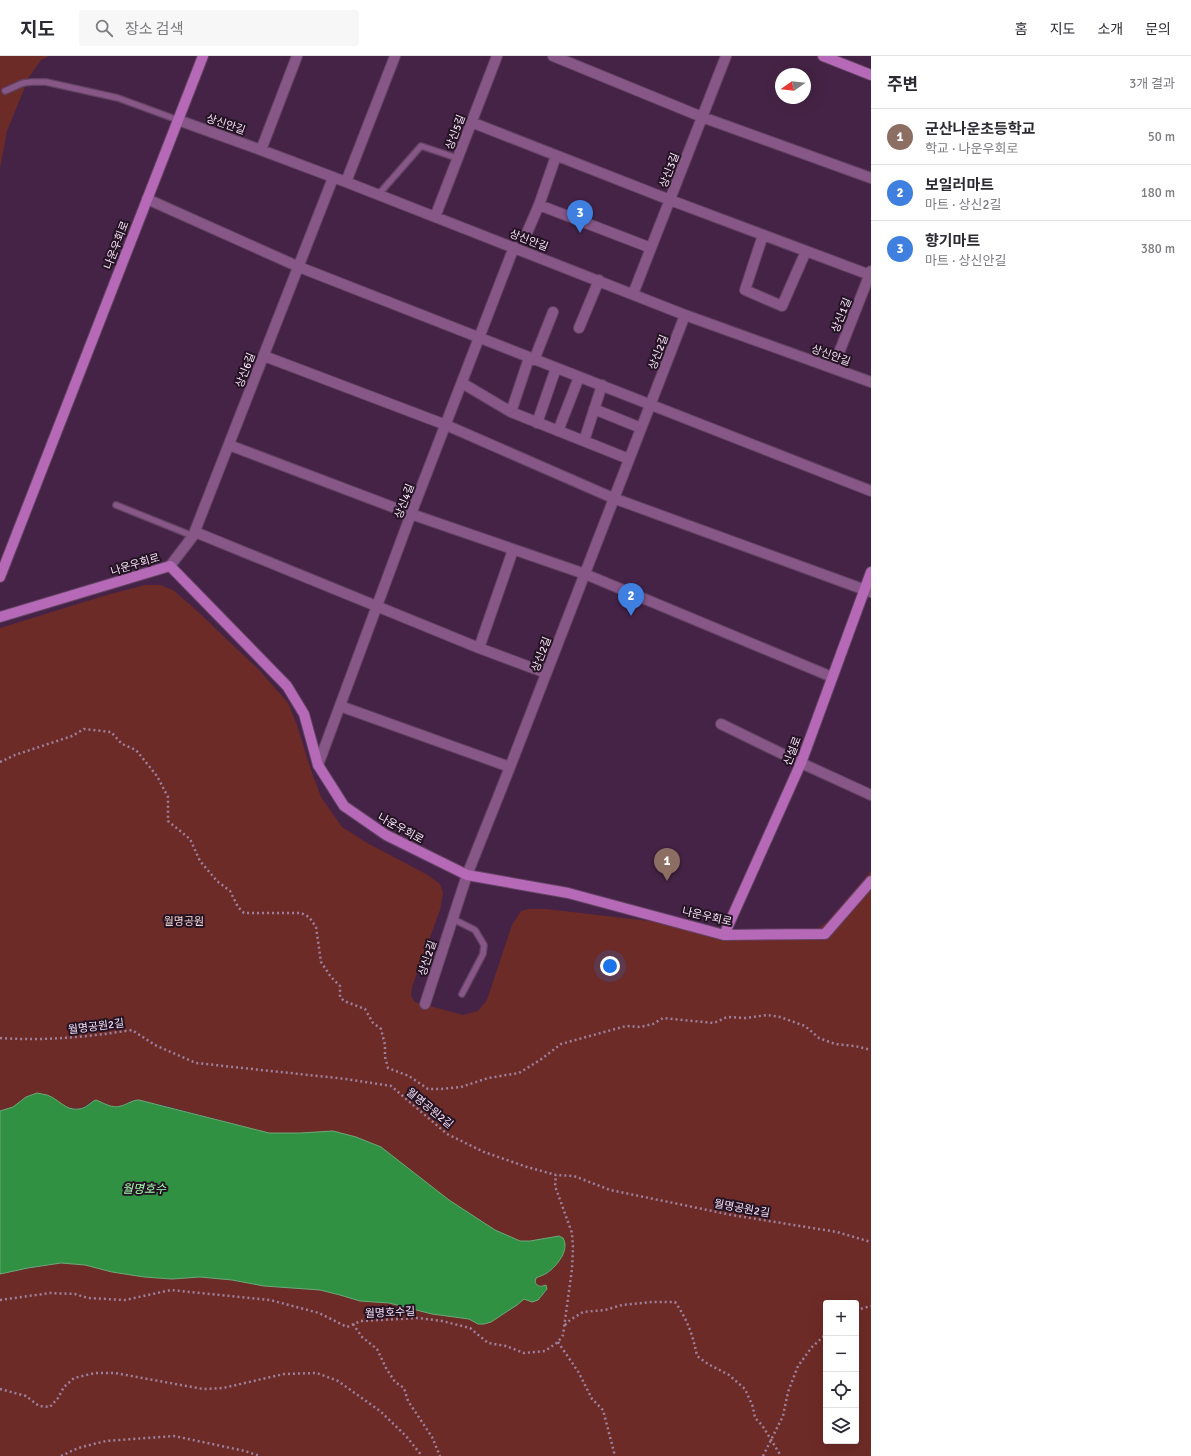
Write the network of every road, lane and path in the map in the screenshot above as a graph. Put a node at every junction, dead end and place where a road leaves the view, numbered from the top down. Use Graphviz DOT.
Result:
graph roads {
  1 [pos="203,56"];
  2 [pos="297,56"];
  3 [pos="395,56"];
  4 [pos="497,56"];
  5 [pos="553,56"];
  6 [pos="726,56"];
  7 [pos="824,56"];
  8 [pos="871,74"];
  9 [pos="5,91"];
  10 [pos="702,117"];
  11 [pos="178,120"];
  12 [pos="471,122"];
  13 [pos="261,150"];
  14 [pos="556,156"];
  15 [pos="457,158"];
  16 [pos="333,178"];
  17 [pos="871,178"];
  18 [pos="346,182"];
  19 [pos="378,195"];
  20 [pos="147,199"];
  21 [pos="670,200"];
  22 [pos="539,205"];
  23 [pos="435,217"];
  24 [pos="526,235"];
  25 [pos="763,235"];
  26 [pos="514,247"];
  27 [pos="651,248"];
  28 [pos="806,251"];
  29 [pos="299,267"];
  30 [pos="870,273"];
  31 [pos="599,280"];
  32 [pos="633,294"];
  33 [pos="553,312"];
  34 [pos="685,315"];
  35 [pos="579,328"];
  36 [pos="479,338"];
  37 [pos="264,356"];
  38 [pos="532,359"];
  39 [pos="556,368"];
  40 [pos="833,368"];
  41 [pos="579,377"];
  42 [pos="871,382"];
  43 [pos="462,383"];
  44 [pos="602,385"];
  45 [pos="650,405"];
  46 [pos="594,409"];
  47 [pos="511,412"];
  48 [pos="537,423"];
  49 [pos="446,425"];
  50 [pos="641,428"];
  51 [pos="558,431"];
  52 [pos="584,441"];
  53 [pos="229,445"];
  54 [pos="629,459"];
  55 [pos="871,491"];
  56 [pos="613,498"];
  57 [pos="116,505"];
  58 [pos="412,514"];
  59 [pos="194,534"];
  60 [pos="513,550"];
  61 [pos="170,566"];
  62 [pos="871,572"];
  63 [pos="585,574"];
  64 [pos="0,577"];
  65 [pos="868,590"];
  66 [pos="378,607"];
  67 [pos="0,618"];
  68 [pos="480,648"];
  69 [pos="546,673"];
  70 [pos="832,677"];
  71 [pos="340,706"];
  72 [pos="721,724"];
  73 [pos="0,762"];
  74 [pos="801,763"];
  75 [pos="318,765"];
  76 [pos="510,767"];
  77 [pos="871,795"];
  78 [pos="467,875"];
  79 [pos="871,881"];
  80 [pos="453,919"];
  81 [pos="724,935"];
  82 [pos="462,994"];
  83 [pos="425,1004"];
  84 [pos="0,1038"];
  85 [pos="871,1050"];
  86 [pos="556,1174"];
  87 [pos="871,1242"];
  88 [pos="0,1300"];
  89 [pos="871,1306"];
  90 [pos="859,1309"];
  91 [pos="353,1324"];
  92 [pos="565,1325"];
  93 [pos="824,1336"];
  94 [pos="558,1342"];
  95 [pos="0,1389"];
  96 [pos="771,1440"];
  97 [pos="61,1456"];
  98 [pos="260,1456"];
  99 [pos="422,1456"];
  100 [pos="440,1456"];
  101 [pos="615,1456"];
  102 [pos="763,1456"];
  103 [pos="781,1456"];
  1 -- 11 [label="street, 나운우회로"];
  2 -- 13 [label="street"];
  3 -- 18 [label="street"];
  4 -- 12 [label="street, 상신5길"];
  5 -- 10 [label="street"];
  6 -- 10 [label="street, 상신3길"];
  7 -- 8 [label="street"];
  9 -- 11 [label="lane"];
  10 -- 17 [label="street"];
  10 -- 21 [label="street, 상신3길"];
  11 -- 13 [label="street, 상신안길"];
  11 -- 20 [label="street, 나운우회로"];
  12 -- 14 [label="street"];
  12 -- 15 [label="street, 상신5길"];
  13 -- 16 [label="street, 상신안길"];
  14 -- 21 [label="street"];
  14 -- 22 [label="street"];
  15 -- 19 [label="lane"];
  15 -- 23 [label="street, 상신5길"];
  16 -- 18 [label="street, 상신안길"];
  16 -- 29 [label="street, 상신6길"];
  18 -- 19 [label="street, 상신안길"];
  19 -- 23 [label="street, 상신안길"];
  20 -- 29 [label="street"];
  20 -- 64 [label="street, 나운우회로"];
  21 -- 25 [label="street"];
  21 -- 27 [label="street, 상신3길"];
  22 -- 24 [label="street"];
  22 -- 27 [label="street"];
  23 -- 26 [label="street, 상신안길"];
  25 -- 28 [label="street"];
  25 -- 28 [label="street"];
  26 -- 31 [label="street, 상신안길"];
  26 -- 36 [label="street, 상신4길"];
  27 -- 32 [label="street, 상신3길"];
  28 -- 30 [label="street"];
  29 -- 36 [label="street"];
  29 -- 37 [label="street, 상신6길"];
  30 -- 40 [label="street, 상신1길"];
  31 -- 32 [label="street, 상신안길"];
  31 -- 35 [label="street"];
  32 -- 34 [label="street, 상신안길"];
  33 -- 38 [label="street"];
  34 -- 40 [label="street, 상신안길"];
  34 -- 45 [label="street, 상신2길"];
  36 -- 38 [label="street"];
  36 -- 43 [label="street, 상신4길"];
  37 -- 49 [label="street"];
  37 -- 53 [label="street, 상신6길"];
  38 -- 39 [label="street"];
  38 -- 47 [label="street"];
  39 -- 41 [label="street"];
  39 -- 48 [label="street"];
  40 -- 42 [label="street, 상신안길"];
  41 -- 44 [label="street"];
  41 -- 51 [label="street"];
  43 -- 47 [label="street"];
  43 -- 49 [label="street, 상신4길"];
  44 -- 45 [label="street"];
  44 -- 46 [label="street"];
  45 -- 50 [label="street, 상신2길"];
  45 -- 55 [label="street"];
  46 -- 50 [label="street"];
  46 -- 52 [label="street"];
  47 -- 48 [label="street"];
  48 -- 51 [label="street"];
  49 -- 56 [label="street"];
  49 -- 58 [label="street, 상신4길"];
  50 -- 54 [label="street, 상신2길"];
  51 -- 52 [label="street"];
  52 -- 54 [label="street"];
  53 -- 58 [label="street"];
  53 -- 59 [label="street, 상신6길"];
  54 -- 56 [label="street, 상신2길"];
  56 -- 63 [label="street, 상신2길"];
  56 -- 65 [label="street"];
  57 -- 59 [label="lane"];
  58 -- 60 [label="street"];
  58 -- 66 [label="street, 상신4길"];
  59 -- 61 [label="street, 상신6길"];
  59 -- 66 [label="street"];
  60 -- 63 [label="street"];
  60 -- 68 [label="street"];
  61 -- 67 [label="street, 나운우회로"];
  61 -- 75 [label="street, 나운우회로"];
  62 -- 65 [label="street, 신설로"];
  63 -- 69 [label="street, 상신2길"];
  63 -- 70 [label="street"];
  65 -- 70 [label="street, 신설로"];
  66 -- 68 [label="street"];
  66 -- 71 [label="street, 상신4길"];
  68 -- 69 [label="street"];
  69 -- 76 [label="street, 상신2길"];
  70 -- 74 [label="street, 신설로"];
  71 -- 75 [label="street, 상신4길"];
  71 -- 76 [label="street"];
  72 -- 74 [label="street"];
  73 -- 85 [label="path"];
  74 -- 77 [label="street"];
  74 -- 81 [label="street, 신설로"];
  75 -- 78 [label="street, 나운우회로"];
  76 -- 78 [label="street, 상신2길"];
  78 -- 80 [label="street, 상신2길"];
  78 -- 81 [label="street, 나운우회로"];
  79 -- 81 [label="street, 나운우회로"];
  80 -- 82 [label="lane"];
  80 -- 83 [label="street, 상신2길"];
  84 -- 86 [label="path, 월명공원2길"];
  86 -- 87 [label="path, 월명공원2길"];
  86 -- 92 [label="path"];
  88 -- 91 [label="path, 월명호수길"];
  89 -- 90 [label="path"];
  91 -- 94 [label="path, 월명호수길"];
  91 -- 100 [label="path"];
  92 -- 94 [label="path"];
  92 -- 96 [label="path"];
  93 -- 96 [label="path"];
  94 -- 101 [label="path"];
  95 -- 99 [label="path"];
  96 -- 102 [label="path"];
  96 -- 103 [label="path"];
  97 -- 98 [label="path"];
}
